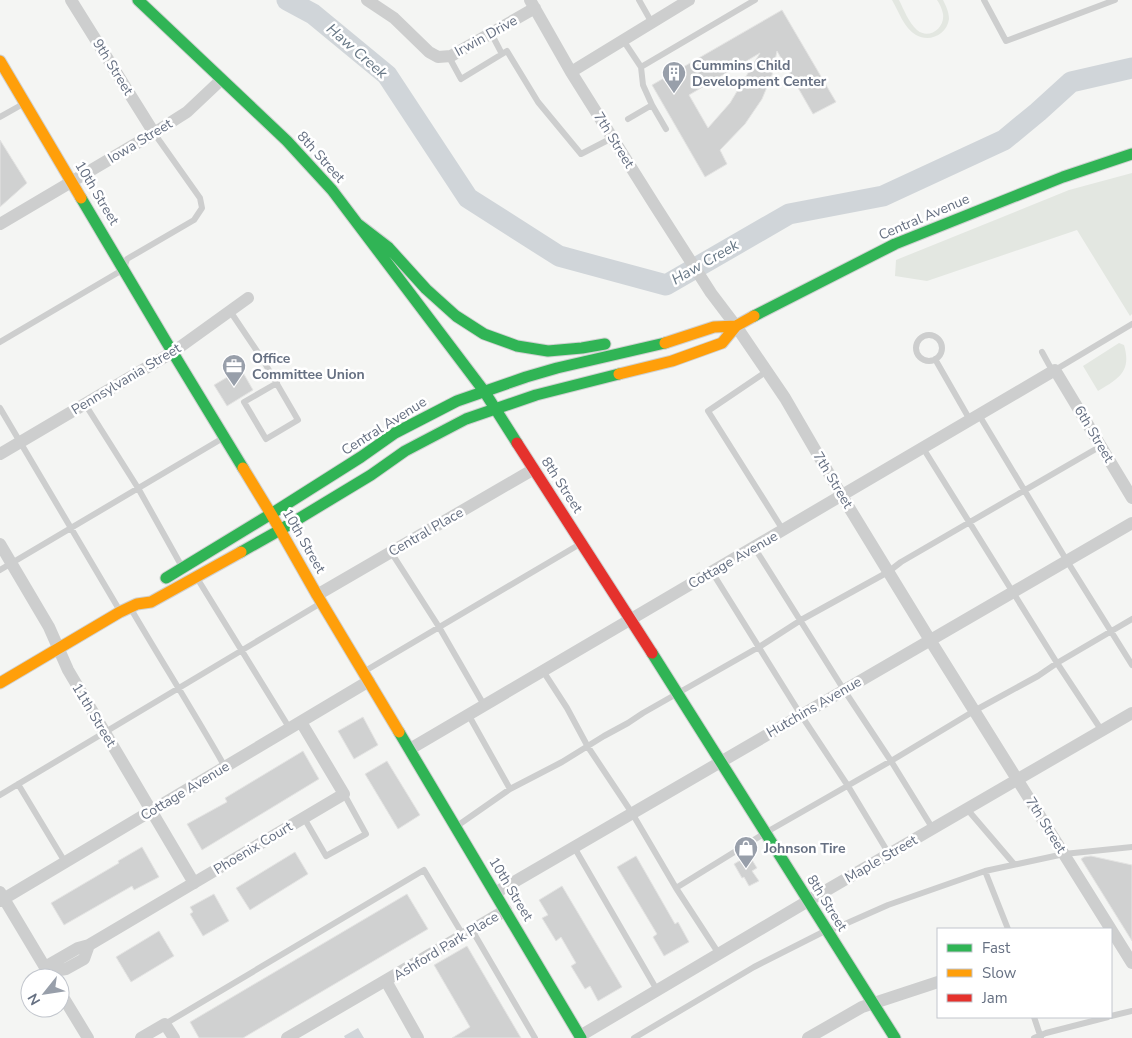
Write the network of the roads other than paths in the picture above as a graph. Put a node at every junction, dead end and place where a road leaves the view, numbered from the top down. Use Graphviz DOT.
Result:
graph roads {
  1 [pos="71,0"];
  2 [pos="138,0"];
  3 [pos="367,0"];
  4 [pos="639,0"];
  5 [pos="689,0"];
  6 [pos="755,0"];
  7 [pos="984,0"];
  8 [pos="1115,0"];
  9 [pos="532,4"];
  10 [pos="652,23"];
  11 [pos="491,33"];
  12 [pos="623,40"];
  13 [pos="502,54"];
  14 [pos="448,56"];
  15 [pos="0,61"];
  16 [pos="641,67"];
  17 [pos="571,72"];
  18 [pos="222,79"];
  19 [pos="25,102"];
  20 [pos="652,105"];
  21 [pos="0,117"];
  22 [pos="628,119"];
  23 [pos="666,129"];
  24 [pos="154,133"];
  25 [pos="612,138"];
  26 [pos="1132,154"];
  27 [pos="72,182"];
  28 [pos="0,224"];
  29 [pos="358,224"];
  30 [pos="124,268"];
  31 [pos="248,298"];
  32 [pos="230,311"];
  33 [pos="1132,324"];
  34 [pos="736,326"];
  35 [pos="638,337"];
  36 [pos="619,341"];
  37 [pos="0,342"];
  38 [pos="662,343"];
  39 [pos="173,352"];
  40 [pos="1042,352"];
  41 [pos="936,359"];
  42 [pos="767,371"];
  43 [pos="1054,371"];
  44 [pos="276,383"];
  45 [pos="484,391"];
  46 [pos="85,404"];
  47 [pos="0,408"];
  48 [pos="495,409"];
  49 [pos="975,418"];
  50 [pos="224,437"];
  51 [pos="20,442"];
  52 [pos="1101,446"];
  53 [pos="923,448"];
  54 [pos="0,454"];
  55 [pos="534,469"];
  56 [pos="138,488"];
  57 [pos="1024,490"];
  58 [pos="842,496"];
  59 [pos="1132,498"];
  60 [pos="271,514"];
  61 [pos="970,523"];
  62 [pos="1132,523"];
  63 [pos="71,528"];
  64 [pos="280,530"];
  65 [pos="783,530"];
  66 [pos="0,544"];
  67 [pos="581,544"];
  68 [pos="754,547"];
  69 [pos="392,552"];
  70 [pos="1067,560"];
  71 [pos="12,563"];
  72 [pos="183,568"];
  73 [pos="0,570"];
  74 [pos="712,572"];
  75 [pos="888,572"];
  76 [pos="196,576"];
  77 [pos="160,582"];
  78 [pos="145,591"];
  79 [pos="1013,592"];
  80 [pos="320,599"];
  81 [pos="129,608"];
  82 [pos="630,619"];
  83 [pos="1132,619"];
  84 [pos="801,620"];
  85 [pos="439,627"];
  86 [pos="1112,631"];
  87 [pos="930,640"];
  88 [pos="758,646"];
  89 [pos="58,648"];
  90 [pos="241,651"];
  91 [pos="1057,663"];
  92 [pos="1132,665"];
  93 [pos="543,670"];
  94 [pos="367,677"];
  95 [pos="0,683"];
  96 [pos="178,689"];
  97 [pos="844,690"];
  98 [pos="677,693"];
  99 [pos="484,705"];
  100 [pos="974,711"];
  101 [pos="1132,713"];
  102 [pos="468,714"];
  103 [pos="802,714"];
  104 [pos="301,722"];
  105 [pos="290,729"];
  106 [pos="1102,731"];
  107 [pos="104,732"];
  108 [pos="588,747"];
  109 [pos="410,749"];
  110 [pos="892,761"];
  111 [pos="720,762"];
  112 [pos="225,767"];
  113 [pos="1017,780"];
  114 [pos="18,784"];
  115 [pos="848,786"];
  116 [pos="510,789"];
  117 [pos="344,794"];
  118 [pos="0,795"];
  119 [pos="967,809"];
  120 [pos="151,811"];
  121 [pos="632,813"];
  122 [pos="304,818"];
  123 [pos="456,826"];
  124 [pos="933,829"];
  125 [pos="765,832"];
  126 [pos="574,847"];
  127 [pos="1132,847"];
  128 [pos="889,854"];
  129 [pos="1064,854"];
  130 [pos="65,862"];
  131 [pos="1014,864"];
  132 [pos="984,871"];
  133 [pos="194,884"];
  134 [pos="676,888"];
  135 [pos="495,893"];
  136 [pos="1,897"];
  137 [pos="808,901"];
  138 [pos="506,910"];
  139 [pos="1008,928"];
  140 [pos="1105,928"];
  141 [pos="827,930"];
  142 [pos="467,933"];
  143 [pos="1112,937"];
  144 [pos="719,954"];
  145 [pos="1132,963"];
  146 [pos="45,968"];
  147 [pos="68,968"];
  148 [pos="386,981"];
  149 [pos="937,982"];
  150 [pos="657,990"];
  151 [pos="873,1003"];
  152 [pos="70,1008"];
  153 [pos="1132,1011"];
  154 [pos="1112,1015"];
  155 [pos="1034,1018"];
  156 [pos="1102,1018"];
  157 [pos="165,1024"];
  158 [pos="580,1037"];
  159 [pos="1038,1037"];
  160 [pos="88,1038"];
  161 [pos="141,1038"];
  162 [pos="174,1038"];
  163 [pos="287,1038"];
  164 [pos="418,1038"];
  165 [pos="535,1038"];
  166 [pos="634,1038"];
  167 [pos="808,1038"];
  168 [pos="895,1038"];
  1 -- 24 [label="street, 9th Street"];
  2 -- 18 [label="main road, 8th Street"];
  3 -- 14 [label="street, Irwin Drive"];
  4 -- 10 [label="lane"];
  5 -- 10 [label="street"];
  6 -- 16 [label="lane"];
  7 -- 8 [label="lane"];
  9 -- 11 [label="street, Irwin Drive"];
  9 -- 17 [label="street, 7th Street"];
  10 -- 12 [label="street"];
  11 -- 13 [label="lane"];
  11 -- 14 [label="street, Irwin Drive"];
  12 -- 16 [label="lane"];
  12 -- 17 [label="street"];
  13 -- 14 [label="lane"];
  13 -- 25 [label="lane"];
  15 -- 19 [label="main road, 10th Street"];
  16 -- 20 [label="lane"];
  17 -- 25 [label="street, 7th Street"];
  18 -- 24 [label="street, Iowa Street"];
  18 -- 29 [label="main road, 8th Street"];
  19 -- 21 [label="lane"];
  19 -- 27 [label="main road, 10th Street"];
  20 -- 22 [label="lane"];
  20 -- 23 [label="lane"];
  24 -- 27 [label="street, Iowa Street"];
  24 -- 30 [label="lane"];
  25 -- 34 [label="street, 7th Street"];
  26 -- 34 [label="main road, Central Avenue"];
  27 -- 28 [label="street, Iowa Street"];
  27 -- 30 [label="main road, 10th Street"];
  29 -- 36 [label="main road"];
  29 -- 45 [label="main road, 8th Street"];
  30 -- 37 [label="lane"];
  30 -- 39 [label="main road, 10th Street"];
  31 -- 32 [label="street, Pennsylvania Street"];
  32 -- 39 [label="street, Pennsylvania Street"];
  32 -- 44 [label="lane"];
  33 -- 43 [label="lane"];
  34 -- 38 [label="main road, Central Avenue"];
  34 -- 42 [label="street, 7th Street"];
  34 -- 48 [label="main road, Central Avenue"];
  35 -- 38 [label="main road"];
  38 -- 45 [label="main road, Central Avenue"];
  39 -- 46 [label="street, Pennsylvania Street"];
  39 -- 50 [label="main road, 10th Street"];
  40 -- 43 [label="lane"];
  41 -- 41 [label="lane"];
  41 -- 49 [label="lane"];
  42 -- 58 [label="street, 7th Street"];
  42 -- 65 [label="lane"];
  43 -- 49 [label="street, Cottage Avenue"];
  43 -- 52 [label="street, 6th Street"];
  44 -- 44 [label="lane"];
  45 -- 48 [label="main road, 8th Street"];
  45 -- 60 [label="main road, Central Avenue"];
  46 -- 51 [label="street, Pennsylvania Street"];
  46 -- 56 [label="lane"];
  47 -- 51 [label="lane"];
  48 -- 55 [label="main road, 8th Street"];
  48 -- 64 [label="main road, Central Avenue"];
  49 -- 53 [label="street, Cottage Avenue"];
  49 -- 57 [label="lane"];
  50 -- 56 [label="lane"];
  50 -- 60 [label="main road, 10th Street"];
  51 -- 54 [label="street, Pennsylvania Street"];
  51 -- 63 [label="lane"];
  52 -- 57 [label="lane"];
  52 -- 59 [label="street, 6th Street"];
  53 -- 58 [label="street, Cottage Avenue"];
  53 -- 61 [label="lane"];
  55 -- 67 [label="main road, 8th Street"];
  55 -- 69 [label="street, Central Place"];
  56 -- 63 [label="lane"];
  56 -- 72 [label="lane"];
  57 -- 61 [label="lane"];
  57 -- 70 [label="lane"];
  58 -- 65 [label="street, Cottage Avenue"];
  58 -- 75 [label="street, 7th Street"];
  60 -- 64 [label="main road, 10th Street"];
  60 -- 72 [label="main road, Central Avenue"];
  61 -- 75 [label="lane"];
  61 -- 79 [label="lane"];
  62 -- 70 [label="street, Hutchins Avenue"];
  63 -- 71 [label="lane"];
  63 -- 81 [label="lane"];
  64 -- 76 [label="main road, Central Avenue"];
  64 -- 80 [label="main road, 10th Street"];
  65 -- 68 [label="street, Cottage Avenue"];
  66 -- 71 [label="street, 11th Street"];
  67 -- 82 [label="main road, 8th Street"];
  67 -- 85 [label="lane"];
  68 -- 74 [label="street, Cottage Avenue"];
  68 -- 84 [label="lane"];
  69 -- 80 [label="street, Central Place"];
  69 -- 85 [label="lane"];
  70 -- 79 [label="street, Hutchins Avenue"];
  70 -- 86 [label="lane"];
  71 -- 73 [label="lane"];
  71 -- 89 [label="street, 11th Street"];
  72 -- 77 [label="main road, Central Avenue"];
  74 -- 82 [label="street, Cottage Avenue"];
  74 -- 88 [label="lane"];
  75 -- 84 [label="lane"];
  75 -- 87 [label="street, 7th Street"];
  76 -- 81 [label="main road, Central Avenue"];
  76 -- 90 [label="lane"];
  78 -- 81 [label="main road, Central Avenue"];
  79 -- 87 [label="street, Hutchins Avenue"];
  79 -- 91 [label="lane"];
  80 -- 90 [label="lane"];
  80 -- 94 [label="main road, 10th Street"];
  81 -- 89 [label="main road, Central Avenue"];
  81 -- 96 [label="lane"];
  82 -- 93 [label="street, Cottage Avenue"];
  82 -- 98 [label="main road, 8th Street"];
  83 -- 86 [label="lane"];
  84 -- 88 [label="lane"];
  84 -- 97 [label="lane"];
  85 -- 94 [label="lane"];
  85 -- 99 [label="lane"];
  86 -- 91 [label="lane"];
  86 -- 92 [label="lane"];
  87 -- 97 [label="street, Hutchins Avenue"];
  87 -- 100 [label="street, 7th Street"];
  88 -- 98 [label="lane"];
  88 -- 103 [label="lane"];
  89 -- 95 [label="main road, Central Avenue"];
  89 -- 107 [label="street, 11th Street"];
  90 -- 96 [label="lane"];
  90 -- 105 [label="lane"];
  91 -- 100 [label="lane"];
  91 -- 106 [label="lane"];
  93 -- 99 [label="street, Cottage Avenue"];
  93 -- 108 [label="lane"];
  94 -- 104 [label="street, Cottage Avenue"];
  94 -- 109 [label="main road, 10th Street"];
  96 -- 107 [label="lane"];
  96 -- 112 [label="lane"];
  97 -- 103 [label="street, Hutchins Avenue"];
  97 -- 110 [label="lane"];
  98 -- 108 [label="lane"];
  98 -- 111 [label="main road, 8th Street"];
  99 -- 102 [label="street, Cottage Avenue"];
  100 -- 110 [label="lane"];
  100 -- 113 [label="street, 7th Street"];
  101 -- 106 [label="street, Maple Street"];
  102 -- 109 [label="street, Cottage Avenue"];
  102 -- 116 [label="lane"];
  103 -- 111 [label="street, Hutchins Avenue"];
  103 -- 115 [label="lane"];
  104 -- 105 [label="street, Cottage Avenue"];
  104 -- 117 [label="street"];
  105 -- 112 [label="street, Cottage Avenue"];
  106 -- 113 [label="street, Maple Street"];
  107 -- 114 [label="lane"];
  107 -- 120 [label="street, 11th Street"];
  108 -- 116 [label="lane"];
  108 -- 121 [label="lane"];
  109 -- 123 [label="main road, 10th Street"];
  110 -- 115 [label="lane"];
  110 -- 124 [label="lane"];
  111 -- 121 [label="street, Hutchins Avenue"];
  111 -- 125 [label="main road, 8th Street"];
  112 -- 120 [label="street, Cottage Avenue"];
  113 -- 119 [label="street, Maple Street"];
  113 -- 129 [label="street, 7th Street"];
  114 -- 118 [label="lane"];
  114 -- 130 [label="lane"];
  115 -- 125 [label="lane"];
  115 -- 128 [label="lane"];
  116 -- 123 [label="lane"];
  117 -- 122 [label="street, Phoenix Court"];
  117 -- 122 [label="lane"];
  119 -- 124 [label="street, Maple Street"];
  119 -- 131 [label="lane"];
  120 -- 130 [label="street, Cottage Avenue"];
  120 -- 133 [label="street, 11th Street"];
  121 -- 126 [label="street, Hutchins Avenue"];
  121 -- 134 [label="lane"];
  122 -- 133 [label="street, Phoenix Court"];
  123 -- 135 [label="main road, 10th Street"];
  124 -- 128 [label="street, Maple Street"];
  125 -- 134 [label="lane"];
  125 -- 137 [label="main road, 8th Street"];
  126 -- 135 [label="street, Hutchins Avenue"];
  126 -- 150 [label="lane"];
  127 -- 129 [label="lane"];
  128 -- 137 [label="street, Maple Street"];
  129 -- 131 [label="lane"];
  129 -- 140 [label="street, 7th Street"];
  130 -- 136 [label="street, Cottage Avenue"];
  131 -- 132 [label="lane"];
  132 -- 139 [label="lane"];
  132 -- 141 [label="lane"];
  133 -- 147 [label="street, Phoenix Court"];
  134 -- 144 [label="lane"];
  135 -- 138 [label="main road, 10th Street"];
  136 -- 146 [label="street"];
  137 -- 141 [label="main road, 8th Street"];
  137 -- 144 [label="street, Maple Street"];
  138 -- 142 [label="street, Ashford Park Place"];
  138 -- 158 [label="main road, 10th Street"];
  141 -- 151 [label="main road, 8th Street"];
  141 -- 166 [label="lane"];
  142 -- 148 [label="street, Ashford Park Place"];
  142 -- 157 [label="lane"];
  142 -- 165 [label="lane"];
  143 -- 145 [label="street, 7th Street"];
  144 -- 150 [label="street, Maple Street"];
  148 -- 163 [label="street, Ashford Park Place"];
  148 -- 164 [label="street, Ashford Park Place"];
  149 -- 151 [label="street"];
  150 -- 158 [label="street, Maple Street"];
  151 -- 167 [label="street"];
  151 -- 168 [label="main road, 8th Street"];
  152 -- 160 [label="street"];
  153 -- 154 [label="lane"];
  155 -- 159 [label="lane"];
  156 -- 159 [label="lane"];
  157 -- 161 [label="street"];
  157 -- 162 [label="street"];
}
